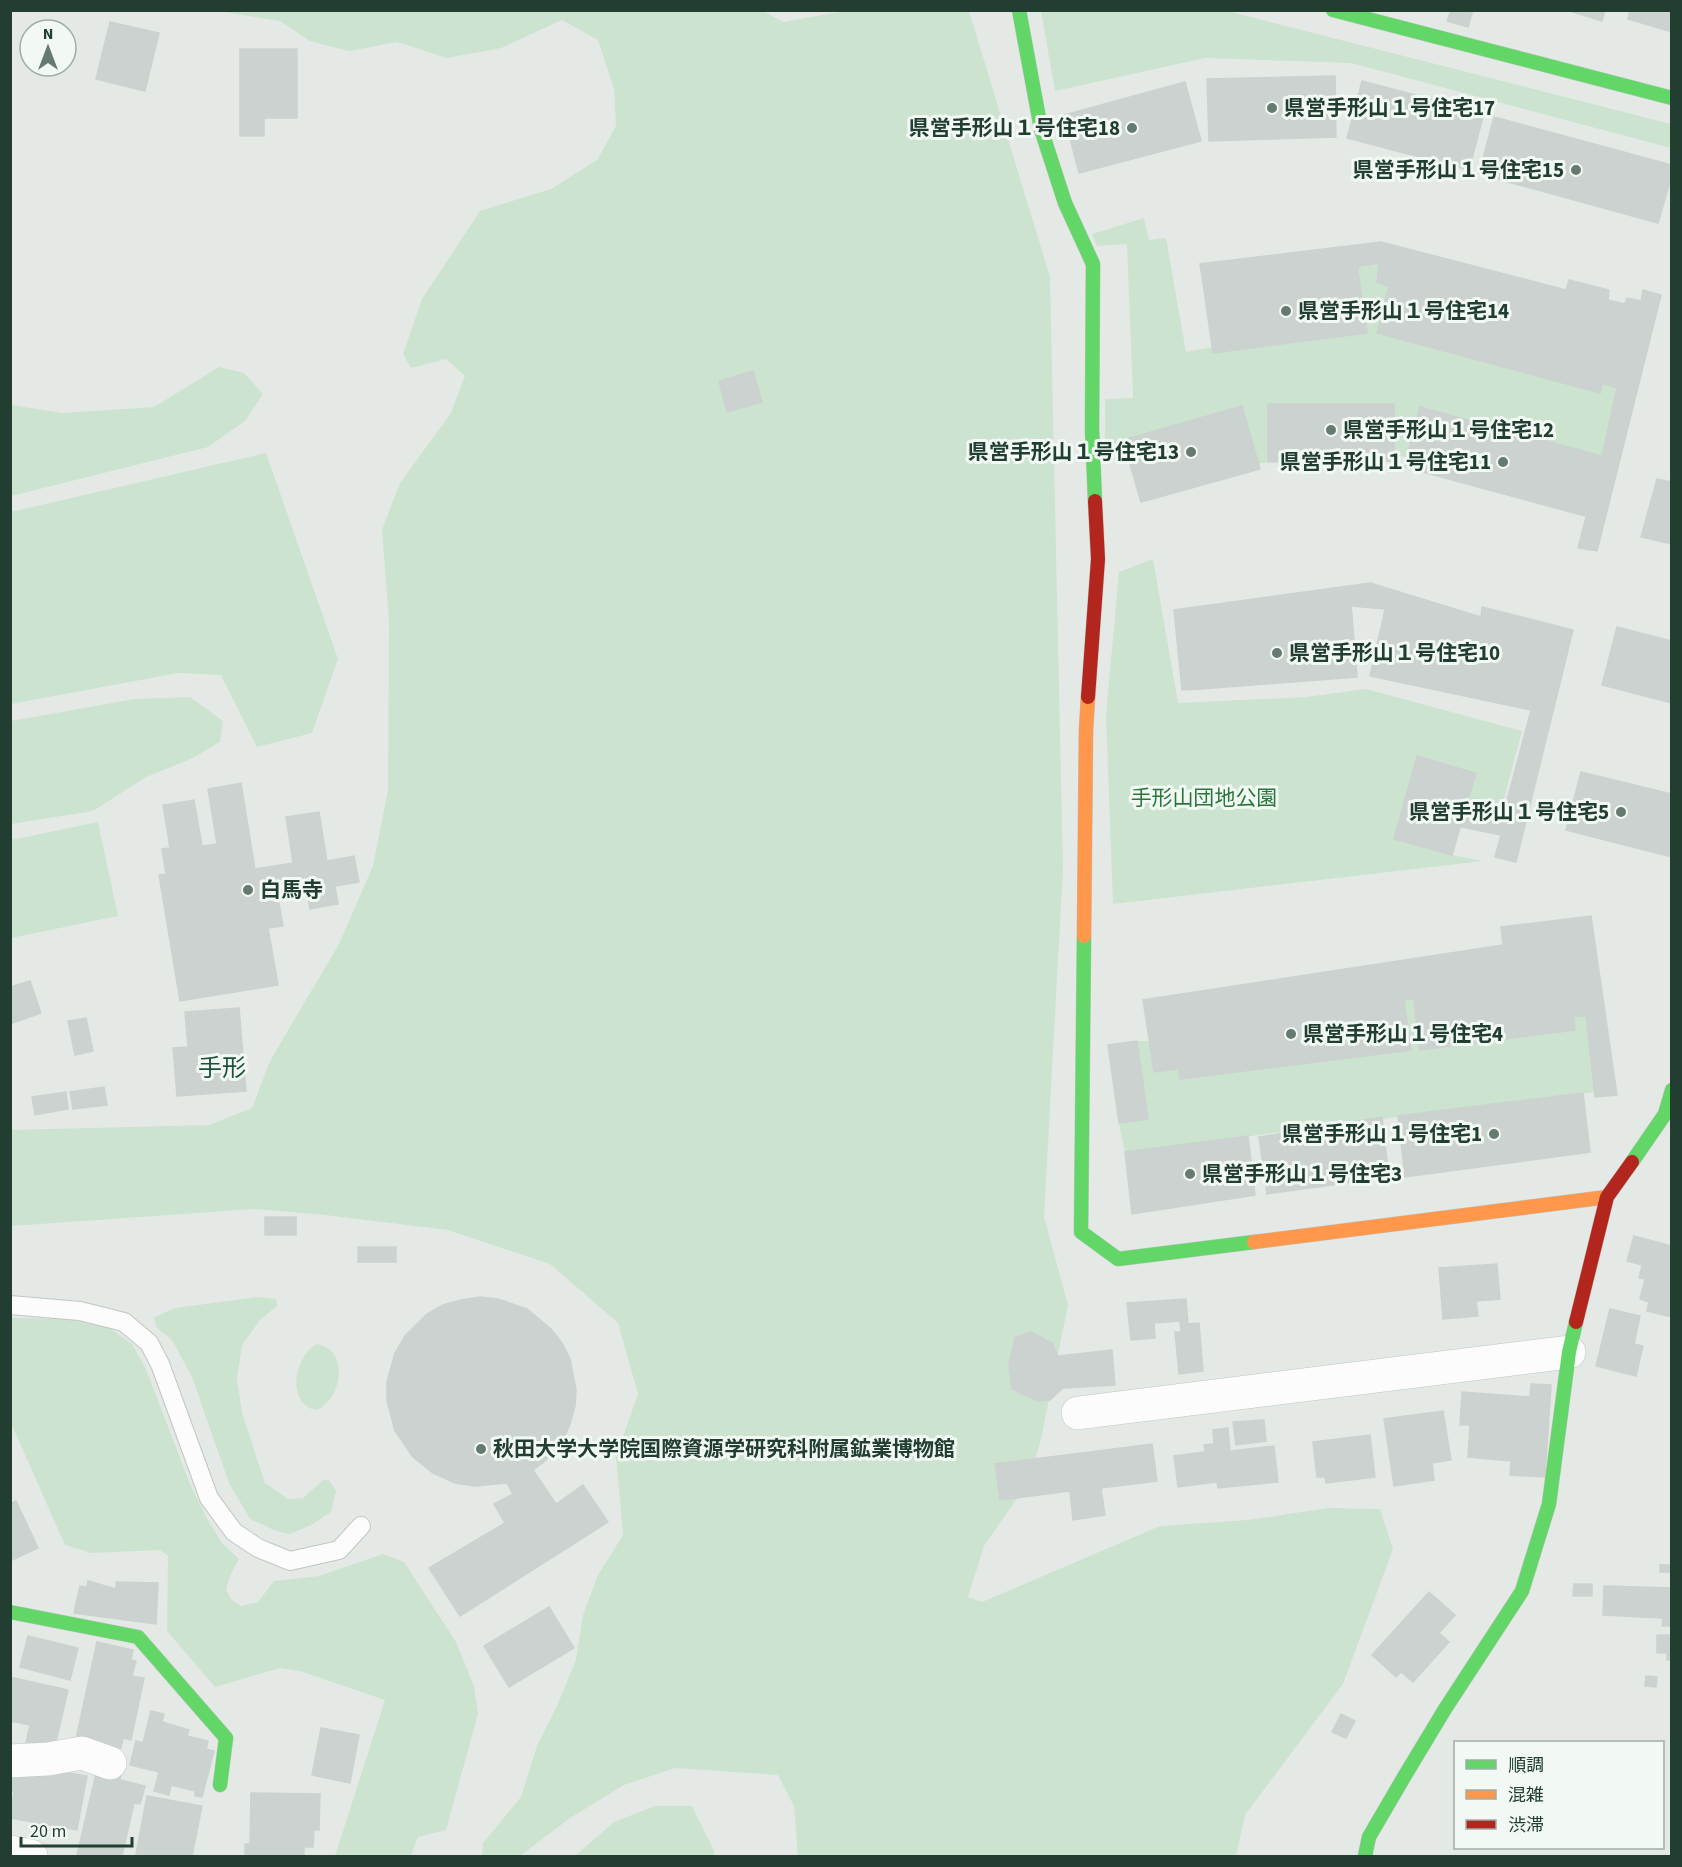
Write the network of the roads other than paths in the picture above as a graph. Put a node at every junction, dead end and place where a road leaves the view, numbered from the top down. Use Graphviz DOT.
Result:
graph roads {
  1 [pos="1019,10"];
  2 [pos="1333,10"];
  3 [pos="1671,98"];
  4 [pos="1671,1090"];
  5 [pos="1607,1197"];
  6 [pos="10,1305"];
  7 [pos="1569,1352"];
  8 [pos="1078,1413"];
  9 [pos="361,1526"];
  10 [pos="10,1612"];
  11 [pos="10,1761"];
  12 [pos="110,1763"];
  13 [pos="220,1785"];
  14 [pos="10,1852"];
  15 [pos="31,1857"];
  16 [pos="1365,1857"];
  1 -- 5 [label="street"];
  2 -- 3 [label="street"];
  4 -- 5 [label="street"];
  5 -- 7 [label="street"];
  6 -- 9 [label="lane"];
  7 -- 8 [label="street"];
  7 -- 16 [label="street"];
  10 -- 13 [label="street"];
  11 -- 12 [label="street"];
  14 -- 15 [label="street"];
}
